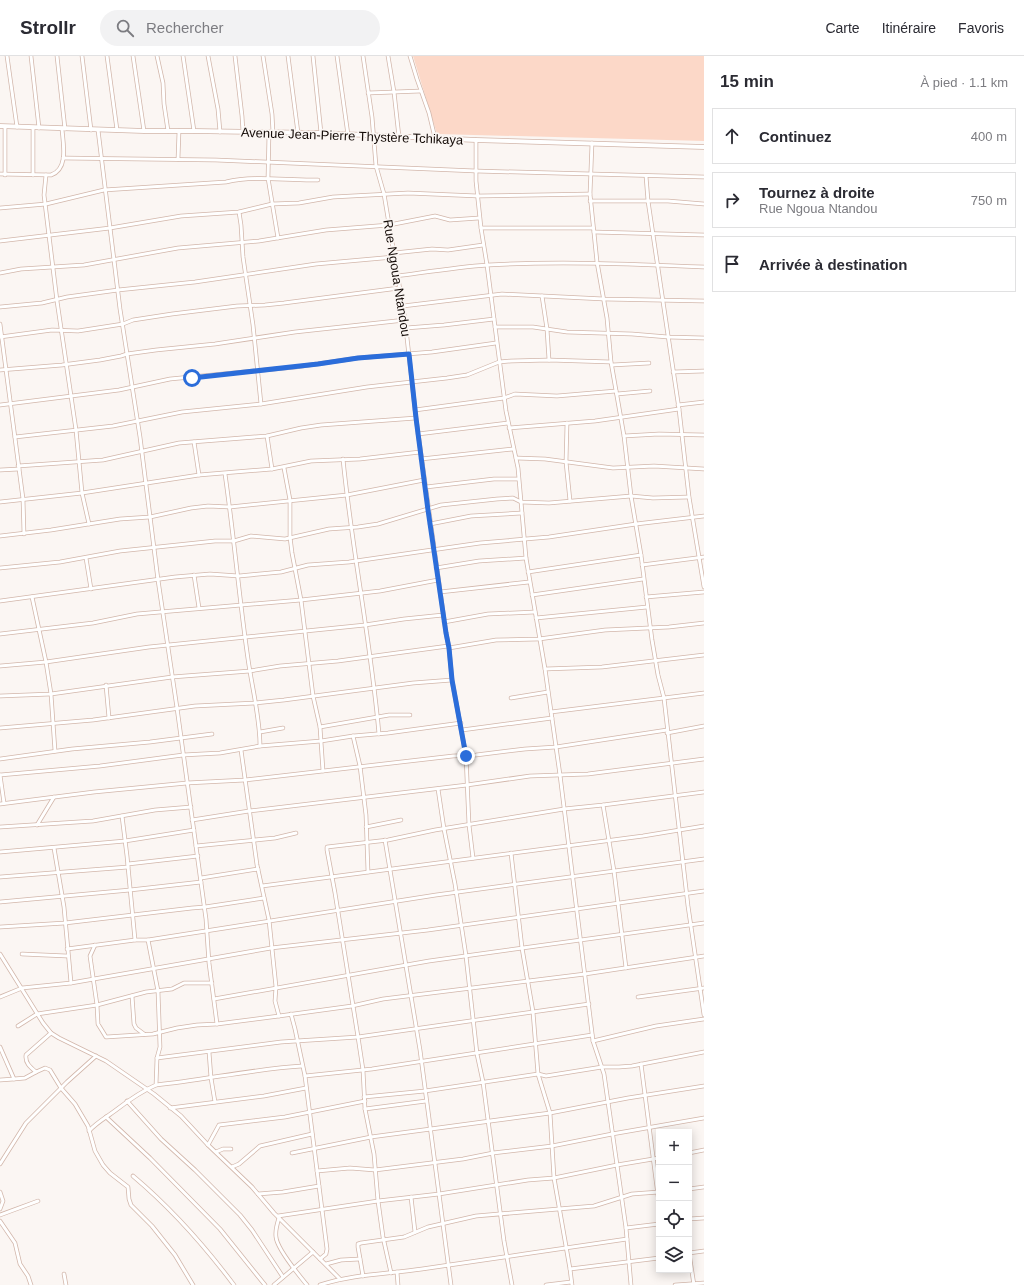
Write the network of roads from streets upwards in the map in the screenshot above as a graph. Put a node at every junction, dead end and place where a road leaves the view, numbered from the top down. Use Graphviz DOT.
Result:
graph roads {
  1 [pos="7,56"];
  2 [pos="31,56"];
  3 [pos="57,56"];
  4 [pos="82,56"];
  5 [pos="107,56"];
  6 [pos="133,56"];
  7 [pos="157,56"];
  8 [pos="183,56"];
  9 [pos="208,56"];
  10 [pos="235,56"];
  11 [pos="263,56"];
  12 [pos="288,56"];
  13 [pos="313,56"];
  14 [pos="337,56"];
  15 [pos="363,56"];
  16 [pos="388,56"];
  17 [pos="410,56"];
  18 [pos="421,91"];
  19 [pos="394,92"];
  20 [pos="368,93"];
  21 [pos="2,126"];
  22 [pos="17,127"];
  23 [pos="33,128"];
  24 [pos="39,128"];
  25 [pos="64,129"];
  26 [pos="91,130"];
  27 [pos="98,130"];
  28 [pos="117,130"];
  29 [pos="144,131"];
  30 [pos="168,131"];
  31 [pos="179,131"];
  32 [pos="194,131"];
  33 [pos="220,132"];
  34 [pos="243,132"];
  35 [pos="271,133"];
  36 [pos="298,133"];
  37 [pos="321,133"];
  38 [pos="348,135"];
  39 [pos="374,136"];
  40 [pos="399,137"];
  41 [pos="435,138"];
  42 [pos="476,140"];
  43 [pos="592,143"];
  44 [pos="704,146"];
  45 [pos="64,158"];
  46 [pos="101,159"];
  47 [pos="178,159"];
  48 [pos="269,163"];
  49 [pos="376,166"];
  50 [pos="476,170"];
  51 [pos="0,174"];
  52 [pos="590,174"];
  53 [pos="5,175"];
  54 [pos="33,175"];
  55 [pos="46,175"];
  56 [pos="646,176"];
  57 [pos="704,177"];
  58 [pos="268,178"];
  59 [pos="318,180"];
  60 [pos="104,190"];
  61 [pos="384,194"];
  62 [pos="590,194"];
  63 [pos="478,196"];
  64 [pos="590,201"];
  65 [pos="648,201"];
  66 [pos="46,204"];
  67 [pos="272,204"];
  68 [pos="704,204"];
  69 [pos="0,208"];
  70 [pos="239,212"];
  71 [pos="479,218"];
  72 [pos="389,225"];
  73 [pos="110,228"];
  74 [pos="481,228"];
  75 [pos="593,230"];
  76 [pos="653,233"];
  77 [pos="50,235"];
  78 [pos="704,235"];
  79 [pos="278,238"];
  80 [pos="0,241"];
  81 [pos="242,243"];
  82 [pos="483,244"];
  83 [pos="394,255"];
  84 [pos="114,260"];
  85 [pos="597,262"];
  86 [pos="487,265"];
  87 [pos="658,265"];
  88 [pos="704,266"];
  89 [pos="54,268"];
  90 [pos="0,272"];
  91 [pos="246,274"];
  92 [pos="397,276"];
  93 [pos="399,288"];
  94 [pos="118,290"];
  95 [pos="491,295"];
  96 [pos="542,296"];
  97 [pos="604,299"];
  98 [pos="663,300"];
  99 [pos="57,301"];
  100 [pos="704,301"];
  101 [pos="250,305"];
  102 [pos="403,306"];
  103 [pos="0,307"];
  104 [pos="494,319"];
  105 [pos="405,320"];
  106 [pos="0,324"];
  107 [pos="122,324"];
  108 [pos="495,327"];
  109 [pos="406,328"];
  110 [pos="547,329"];
  111 [pos="62,330"];
  112 [pos="608,334"];
  113 [pos="1,337"];
  114 [pos="668,337"];
  115 [pos="254,338"];
  116 [pos="704,338"];
  117 [pos="496,343"];
  118 [pos="127,354"];
  119 [pos="409,354"];
  120 [pos="549,360"];
  121 [pos="499,362"];
  122 [pos="65,364"];
  123 [pos="611,364"];
  124 [pos="649,364"];
  125 [pos="6,369"];
  126 [pos="0,370"];
  127 [pos="257,370"];
  128 [pos="704,371"];
  129 [pos="673,372"];
  130 [pos="412,383"];
  131 [pos="132,388"];
  132 [pos="650,391"];
  133 [pos="616,392"];
  134 [pos="71,397"];
  135 [pos="504,398"];
  136 [pos="704,402"];
  137 [pos="10,404"];
  138 [pos="261,404"];
  139 [pos="0,405"];
  140 [pos="678,405"];
  141 [pos="679,409"];
  142 [pos="415,410"];
  143 [pos="416,418"];
  144 [pos="621,418"];
  145 [pos="137,421"];
  146 [pos="508,423"];
  147 [pos="566,423"];
  148 [pos="509,428"];
  149 [pos="76,430"];
  150 [pos="418,434"];
  151 [pos="682,435"];
  152 [pos="704,435"];
  153 [pos="267,436"];
  154 [pos="624,436"];
  155 [pos="15,437"];
  156 [pos="194,442"];
  157 [pos="513,449"];
  158 [pos="141,452"];
  159 [pos="420,452"];
  160 [pos="516,458"];
  161 [pos="344,459"];
  162 [pos="421,460"];
  163 [pos="78,462"];
  164 [pos="566,462"];
  165 [pos="19,467"];
  166 [pos="284,468"];
  167 [pos="627,468"];
  168 [pos="686,468"];
  169 [pos="272,469"];
  170 [pos="704,469"];
  171 [pos="0,470"];
  172 [pos="225,474"];
  173 [pos="199,475"];
  174 [pos="518,478"];
  175 [pos="424,480"];
  176 [pos="146,483"];
  177 [pos="426,487"];
  178 [pos="82,493"];
  179 [pos="347,495"];
  180 [pos="631,496"];
  181 [pos="689,497"];
  182 [pos="23,499"];
  183 [pos="290,500"];
  184 [pos="570,501"];
  185 [pos="0,502"];
  186 [pos="521,502"];
  187 [pos="230,507"];
  188 [pos="428,510"];
  189 [pos="522,513"];
  190 [pos="704,516"];
  191 [pos="150,517"];
  192 [pos="692,517"];
  193 [pos="89,524"];
  194 [pos="430,524"];
  195 [pos="636,524"];
  196 [pos="351,527"];
  197 [pos="24,534"];
  198 [pos="0,536"];
  199 [pos="290,537"];
  200 [pos="524,539"];
  201 [pos="234,541"];
  202 [pos="155,548"];
  203 [pos="434,550"];
  204 [pos="641,554"];
  205 [pos="704,557"];
  206 [pos="86,558"];
  207 [pos="526,558"];
  208 [pos="699,558"];
  209 [pos="356,561"];
  210 [pos="642,565"];
  211 [pos="0,568"];
  212 [pos="295,568"];
  213 [pos="436,568"];
  214 [pos="528,572"];
  215 [pos="194,576"];
  216 [pos="239,576"];
  217 [pos="643,579"];
  218 [pos="158,580"];
  219 [pos="438,580"];
  220 [pos="529,582"];
  221 [pos="704,587"];
  222 [pos="91,589"];
  223 [pos="440,592"];
  224 [pos="704,592"];
  225 [pos="362,593"];
  226 [pos="532,595"];
  227 [pos="32,597"];
  228 [pos="646,597"];
  229 [pos="301,600"];
  230 [pos="0,601"];
  231 [pos="242,604"];
  232 [pos="647,607"];
  233 [pos="198,608"];
  234 [pos="163,612"];
  235 [pos="535,612"];
  236 [pos="443,615"];
  237 [pos="536,618"];
  238 [pos="444,622"];
  239 [pos="704,623"];
  240 [pos="365,625"];
  241 [pos="650,627"];
  242 [pos="38,629"];
  243 [pos="305,631"];
  244 [pos="0,634"];
  245 [pos="245,637"];
  246 [pos="539,639"];
  247 [pos="168,645"];
  248 [pos="449,647"];
  249 [pos="370,656"];
  250 [pos="704,656"];
  251 [pos="655,660"];
  252 [pos="46,662"];
  253 [pos="309,663"];
  254 [pos="0,666"];
  255 [pos="545,669"];
  256 [pos="250,671"];
  257 [pos="172,677"];
  258 [pos="452,680"];
  259 [pos="106,685"];
  260 [pos="374,688"];
  261 [pos="548,692"];
  262 [pos="704,693"];
  263 [pos="50,694"];
  264 [pos="0,696"];
  265 [pos="313,696"];
  266 [pos="511,698"];
  267 [pos="664,698"];
  268 [pos="255,703"];
  269 [pos="177,708"];
  270 [pos="551,712"];
  271 [pos="410,715"];
  272 [pos="109,718"];
  273 [pos="377,718"];
  274 [pos="552,718"];
  275 [pos="461,723"];
  276 [pos="52,724"];
  277 [pos="704,726"];
  278 [pos="320,727"];
  279 [pos="0,728"];
  280 [pos="283,728"];
  281 [pos="462,730"];
  282 [pos="667,731"];
  283 [pos="260,732"];
  284 [pos="212,734"];
  285 [pos="379,734"];
  286 [pos="353,736"];
  287 [pos="181,739"];
  288 [pos="321,741"];
  289 [pos="260,746"];
  290 [pos="556,747"];
  291 [pos="241,750"];
  292 [pos="55,751"];
  293 [pos="183,755"];
  294 [pos="466,756"];
  295 [pos="0,759"];
  296 [pos="704,759"];
  297 [pos="672,764"];
  298 [pos="360,766"];
  299 [pos="323,771"];
  300 [pos="0,775"];
  301 [pos="560,776"];
  302 [pos="245,780"];
  303 [pos="187,783"];
  304 [pos="467,785"];
  305 [pos="438,789"];
  306 [pos="704,792"];
  307 [pos="54,797"];
  308 [pos="363,797"];
  309 [pos="676,797"];
  310 [pos="2,803"];
  311 [pos="603,805"];
  312 [pos="191,807"];
  313 [pos="564,809"];
  314 [pos="249,811"];
  315 [pos="122,816"];
  316 [pos="192,820"];
  317 [pos="401,820"];
  318 [pos="37,825"];
  319 [pos="469,826"];
  320 [pos="704,826"];
  321 [pos="0,827"];
  322 [pos="366,827"];
  323 [pos="444,829"];
  324 [pos="680,829"];
  325 [pos="194,830"];
  326 [pos="296,833"];
  327 [pos="125,840"];
  328 [pos="254,840"];
  329 [pos="385,840"];
  330 [pos="609,840"];
  331 [pos="366,842"];
  332 [pos="568,845"];
  333 [pos="196,846"];
  334 [pos="54,848"];
  335 [pos="0,852"];
  336 [pos="511,853"];
  337 [pos="198,856"];
  338 [pos="473,858"];
  339 [pos="704,860"];
  340 [pos="450,861"];
  341 [pos="683,862"];
  342 [pos="128,866"];
  343 [pos="391,868"];
  344 [pos="258,869"];
  345 [pos="614,871"];
  346 [pos="368,872"];
  347 [pos="58,873"];
  348 [pos="572,876"];
  349 [pos="0,877"];
  350 [pos="333,877"];
  351 [pos="201,880"];
  352 [pos="516,884"];
  353 [pos="262,886"];
  354 [pos="130,890"];
  355 [pos="704,891"];
  356 [pos="456,893"];
  357 [pos="687,893"];
  358 [pos="62,897"];
  359 [pos="264,898"];
  360 [pos="396,901"];
  361 [pos="0,902"];
  362 [pos="617,902"];
  363 [pos="204,907"];
  364 [pos="577,909"];
  365 [pos="338,910"];
  366 [pos="132,915"];
  367 [pos="519,917"];
  368 [pos="269,920"];
  369 [pos="65,923"];
  370 [pos="704,923"];
  371 [pos="460,925"];
  372 [pos="691,925"];
  373 [pos="0,927"];
  374 [pos="207,931"];
  375 [pos="400,933"];
  376 [pos="622,935"];
  377 [pos="135,940"];
  378 [pos="148,940"];
  379 [pos="342,940"];
  380 [pos="580,940"];
  381 [pos="95,945"];
  382 [pos="271,948"];
  383 [pos="522,948"];
  384 [pos="67,949"];
  385 [pos="0,954"];
  386 [pos="22,954"];
  387 [pos="68,956"];
  388 [pos="466,956"];
  389 [pos="704,956"];
  390 [pos="696,957"];
  391 [pos="209,958"];
  392 [pos="405,965"];
  393 [pos="626,968"];
  394 [pos="153,969"];
  395 [pos="585,974"];
  396 [pos="348,975"];
  397 [pos="93,979"];
  398 [pos="528,981"];
  399 [pos="71,983"];
  400 [pos="212,983"];
  401 [pos="276,987"];
  402 [pos="22,988"];
  403 [pos="469,989"];
  404 [pos="702,989"];
  405 [pos="158,991"];
  406 [pos="132,996"];
  407 [pos="411,996"];
  408 [pos="0,997"];
  409 [pos="638,997"];
  410 [pos="214,999"];
  411 [pos="589,1004"];
  412 [pos="97,1005"];
  413 [pos="352,1006"];
  414 [pos="533,1012"];
  415 [pos="37,1014"];
  416 [pos="291,1014"];
  417 [pos="704,1015"];
  418 [pos="279,1016"];
  419 [pos="704,1019"];
  420 [pos="473,1021"];
  421 [pos="218,1024"];
  422 [pos="18,1026"];
  423 [pos="416,1029"];
  424 [pos="51,1032"];
  425 [pos="160,1033"];
  426 [pos="146,1035"];
  427 [pos="592,1036"];
  428 [pos="358,1037"];
  429 [pos="297,1041"];
  430 [pos="593,1041"];
  431 [pos="535,1044"];
  432 [pos="0,1047"];
  433 [pos="209,1052"];
  434 [pos="704,1052"];
  435 [pos="477,1054"];
  436 [pos="96,1056"];
  437 [pos="158,1058"];
  438 [pos="421,1062"];
  439 [pos="641,1064"];
  440 [pos="302,1066"];
  441 [pos="602,1067"];
  442 [pos="363,1070"];
  443 [pos="36,1072"];
  444 [pos="538,1074"];
  445 [pos="305,1076"];
  446 [pos="211,1078"];
  447 [pos="14,1079"];
  448 [pos="0,1080"];
  449 [pos="483,1082"];
  450 [pos="156,1084"];
  451 [pos="704,1086"];
  452 [pos="61,1088"];
  453 [pos="306,1088"];
  454 [pos="146,1089"];
  455 [pos="425,1091"];
  456 [pos="645,1095"];
  457 [pos="364,1099"];
  458 [pos="426,1100"];
  459 [pos="127,1101"];
  460 [pos="215,1102"];
  461 [pos="607,1102"];
  462 [pos="169,1108"];
  463 [pos="365,1109"];
  464 [pos="310,1112"];
  465 [pos="550,1113"];
  466 [pos="106,1117"];
  467 [pos="704,1118"];
  468 [pos="489,1121"];
  469 [pos="648,1128"];
  470 [pos="430,1130"];
  471 [pos="89,1131"];
  472 [pos="312,1134"];
  473 [pos="612,1134"];
  474 [pos="371,1137"];
  475 [pos="208,1145"];
  476 [pos="552,1146"];
  477 [pos="231,1149"];
  478 [pos="314,1149"];
  479 [pos="704,1150"];
  480 [pos="216,1152"];
  481 [pos="692,1152"];
  482 [pos="292,1153"];
  483 [pos="493,1153"];
  484 [pos="656,1158"];
  485 [pos="652,1159"];
  486 [pos="434,1162"];
  487 [pos="0,1164"];
  488 [pos="617,1165"];
  489 [pos="232,1167"];
  490 [pos="375,1170"];
  491 [pos="317,1171"];
  492 [pos="133,1176"];
  493 [pos="554,1178"];
  494 [pos="656,1181"];
  495 [pos="319,1186"];
  496 [pos="498,1186"];
  497 [pos="704,1187"];
  498 [pos="692,1189"];
  499 [pos="0,1192"];
  500 [pos="656,1192"];
  501 [pos="258,1194"];
  502 [pos="438,1194"];
  503 [pos="621,1197"];
  504 [pos="411,1198"];
  505 [pos="38,1201"];
  506 [pos="378,1202"];
  507 [pos="559,1208"];
  508 [pos="0,1209"];
  509 [pos="322,1210"];
  510 [pos="502,1214"];
  511 [pos="0,1215"];
  512 [pos="279,1217"];
  513 [pos="704,1218"];
  514 [pos="692,1220"];
  515 [pos="0,1221"];
  516 [pos="442,1224"];
  517 [pos="656,1224"];
  518 [pos="626,1228"];
  519 [pos="415,1232"];
  520 [pos="627,1239"];
  521 [pos="384,1240"];
  522 [pos="566,1249"];
  523 [pos="704,1251"];
  524 [pos="313,1252"];
  525 [pos="692,1253"];
  526 [pos="508,1256"];
  527 [pos="320,1258"];
  528 [pos="656,1258"];
  529 [pos="360,1259"];
  530 [pos="629,1261"];
  531 [pos="326,1264"];
  532 [pos="448,1264"];
  533 [pos="293,1268"];
  534 [pos="570,1269"];
  535 [pos="397,1272"];
  536 [pos="692,1272"];
  537 [pos="392,1273"];
  538 [pos="64,1274"];
  539 [pos="364,1276"];
  540 [pos="283,1277"];
  541 [pos="340,1279"];
  542 [pos="571,1283"];
  543 [pos="704,1283"];
  544 [pos="694,1284"];
  545 [pos="30,1285"];
  546 [pos="66,1285"];
  547 [pos="192,1285"];
  548 [pos="234,1285"];
  549 [pos="265,1285"];
  550 [pos="274,1285"];
  551 [pos="307,1285"];
  552 [pos="320,1285"];
  553 [pos="398,1285"];
  554 [pos="451,1285"];
  555 [pos="512,1285"];
  556 [pos="546,1285"];
  557 [pos="631,1285"];
  558 [pos="675,1285"];
  1 -- 22 [label="street"];
  2 -- 24 [label="street"];
  3 -- 25 [label="street"];
  4 -- 26 [label="street"];
  5 -- 28 [label="street"];
  6 -- 29 [label="street"];
  7 -- 30 [label="street"];
  8 -- 32 [label="street"];
  9 -- 33 [label="street"];
  10 -- 34 [label="street"];
  11 -- 35 [label="street"];
  12 -- 36 [label="street"];
  13 -- 37 [label="street"];
  14 -- 38 [label="street"];
  15 -- 20 [label="street, Rue Ngoua Ntandou"];
  16 -- 19 [label="street"];
  17 -- 18 [label="street"];
  18 -- 19 [label="street"];
  18 -- 41 [label="street"];
  19 -- 20 [label="street"];
  19 -- 40 [label="street"];
  20 -- 39 [label="street, Rue Ngoua Ntandou"];
  21 -- 22 [label="street, Avenue Jean-Pierre Thystère Tchikaya"];
  21 -- 53 [label="street"];
  22 -- 23 [label="street, Avenue Jean-Pierre Thystère Tchikaya"];
  23 -- 24 [label="street, Avenue Jean-Pierre Thystère Tchikaya"];
  23 -- 54 [label="street"];
  24 -- 25 [label="street, Avenue Jean-Pierre Thystère Tchikaya"];
  25 -- 26 [label="street, Avenue Jean-Pierre Thystère Tchikaya"];
  25 -- 45 [label="street"];
  26 -- 27 [label="street, Avenue Jean-Pierre Thystère Tchikaya"];
  27 -- 28 [label="street, Avenue Jean-Pierre Thystère Tchikaya"];
  27 -- 46 [label="street"];
  28 -- 29 [label="street, Avenue Jean-Pierre Thystère Tchikaya"];
  29 -- 30 [label="street, Avenue Jean-Pierre Thystère Tchikaya"];
  30 -- 31 [label="street, Avenue Jean-Pierre Thystère Tchikaya"];
  31 -- 32 [label="street, Avenue Jean-Pierre Thystère Tchikaya"];
  31 -- 47 [label="street"];
  32 -- 33 [label="street, Avenue Jean-Pierre Thystère Tchikaya"];
  33 -- 34 [label="street, Avenue Jean-Pierre Thystère Tchikaya"];
  34 -- 35 [label="street, Avenue Jean-Pierre Thystère Tchikaya"];
  35 -- 36 [label="street, Avenue Jean-Pierre Thystère Tchikaya"];
  35 -- 48 [label="street"];
  36 -- 37 [label="street, Avenue Jean-Pierre Thystère Tchikaya"];
  37 -- 38 [label="street, Avenue Jean-Pierre Thystère Tchikaya"];
  38 -- 39 [label="street, Avenue Jean-Pierre Thystère Tchikaya"];
  39 -- 40 [label="street, Avenue Jean-Pierre Thystère Tchikaya"];
  39 -- 49 [label="street, Rue Ngoua Ntandou"];
  40 -- 41 [label="street, Avenue Jean-Pierre Thystère Tchikaya"];
  41 -- 42 [label="street, Avenue Jean-Pierre Thystère Tchikaya"];
  42 -- 43 [label="street, Avenue Jean-Pierre Thystère Tchikaya"];
  42 -- 50 [label="street"];
  43 -- 44 [label="street, Avenue Jean-Pierre Thystère Tchikaya"];
  43 -- 52 [label="street"];
  45 -- 46 [label="street"];
  45 -- 55 [label="street"];
  46 -- 47 [label="street"];
  46 -- 60 [label="street"];
  47 -- 48 [label="street"];
  48 -- 49 [label="street"];
  48 -- 58 [label="street"];
  49 -- 50 [label="street"];
  49 -- 61 [label="street, Rue Ngoua Ntandou"];
  50 -- 52 [label="street"];
  50 -- 63 [label="street"];
  51 -- 53 [label="street"];
  52 -- 56 [label="street"];
  52 -- 62 [label="street"];
  53 -- 54 [label="street"];
  54 -- 55 [label="street"];
  55 -- 66 [label="street"];
  56 -- 57 [label="street"];
  56 -- 65 [label="street"];
  58 -- 59 [label="street"];
  58 -- 60 [label="street"];
  58 -- 67 [label="street"];
  60 -- 66 [label="street"];
  60 -- 73 [label="street"];
  61 -- 63 [label="street"];
  61 -- 67 [label="street"];
  61 -- 72 [label="street, Rue Ngoua Ntandou"];
  62 -- 63 [label="street"];
  62 -- 64 [label="street"];
  63 -- 71 [label="street"];
  64 -- 65 [label="street"];
  64 -- 75 [label="street"];
  65 -- 68 [label="street"];
  65 -- 76 [label="street"];
  66 -- 69 [label="street"];
  66 -- 77 [label="street"];
  67 -- 70 [label="street"];
  67 -- 79 [label="street"];
  70 -- 73 [label="street"];
  70 -- 81 [label="street"];
  71 -- 72 [label="street"];
  71 -- 74 [label="street"];
  72 -- 79 [label="street"];
  72 -- 83 [label="street, Rue Ngoua Ntandou"];
  73 -- 77 [label="street"];
  73 -- 84 [label="street"];
  74 -- 75 [label="street"];
  74 -- 82 [label="street"];
  75 -- 76 [label="street"];
  75 -- 85 [label="street"];
  76 -- 78 [label="street"];
  76 -- 87 [label="street"];
  77 -- 80 [label="street"];
  77 -- 89 [label="street"];
  79 -- 81 [label="street"];
  81 -- 84 [label="street"];
  81 -- 91 [label="street"];
  82 -- 83 [label="street"];
  82 -- 86 [label="street"];
  83 -- 91 [label="street"];
  83 -- 92 [label="street, Rue Ngoua Ntandou"];
  84 -- 89 [label="street"];
  84 -- 94 [label="street"];
  85 -- 86 [label="street"];
  85 -- 87 [label="street"];
  85 -- 97 [label="street"];
  86 -- 92 [label="street"];
  86 -- 95 [label="street"];
  87 -- 88 [label="street"];
  87 -- 98 [label="street"];
  89 -- 90 [label="street"];
  89 -- 99 [label="street"];
  91 -- 94 [label="street"];
  91 -- 101 [label="street"];
  92 -- 93 [label="street, Rue Ngoua Ntandou"];
  93 -- 101 [label="street"];
  93 -- 102 [label="street, Rue Ngoua Ntandou"];
  94 -- 99 [label="street"];
  94 -- 107 [label="street"];
  95 -- 96 [label="street"];
  95 -- 102 [label="street"];
  95 -- 104 [label="street"];
  96 -- 97 [label="street"];
  96 -- 110 [label="street"];
  97 -- 98 [label="street"];
  97 -- 112 [label="street"];
  98 -- 100 [label="street"];
  98 -- 114 [label="street"];
  99 -- 103 [label="street"];
  99 -- 111 [label="street"];
  101 -- 107 [label="street"];
  101 -- 115 [label="street"];
  102 -- 105 [label="street, Rue Ngoua Ntandou"];
  104 -- 108 [label="street"];
  104 -- 109 [label="street"];
  105 -- 109 [label="street, Rue Ngoua Ntandou"];
  105 -- 115 [label="street"];
  106 -- 113 [label="street"];
  107 -- 111 [label="street"];
  107 -- 118 [label="street"];
  108 -- 110 [label="street"];
  108 -- 117 [label="street"];
  109 -- 119 [label="street, Rue Ngoua Ntandou"];
  110 -- 112 [label="street"];
  110 -- 120 [label="street"];
  111 -- 113 [label="street"];
  111 -- 122 [label="street"];
  112 -- 114 [label="street"];
  112 -- 123 [label="street"];
  113 -- 125 [label="street"];
  114 -- 116 [label="street"];
  114 -- 129 [label="street"];
  115 -- 118 [label="street"];
  115 -- 127 [label="street"];
  117 -- 119 [label="street"];
  117 -- 121 [label="street"];
  118 -- 122 [label="street"];
  118 -- 131 [label="street"];
  119 -- 127 [label="street"];
  119 -- 130 [label="street, Rue Ngoua Ntandou"];
  120 -- 121 [label="street"];
  120 -- 123 [label="street"];
  121 -- 130 [label="street"];
  121 -- 135 [label="street"];
  122 -- 125 [label="street"];
  122 -- 134 [label="street"];
  123 -- 124 [label="street"];
  123 -- 133 [label="street"];
  125 -- 126 [label="street"];
  125 -- 137 [label="street"];
  127 -- 131 [label="street"];
  127 -- 138 [label="street"];
  128 -- 129 [label="street"];
  129 -- 140 [label="street"];
  130 -- 138 [label="street"];
  130 -- 142 [label="street, Rue Ngoua Ntandou"];
  131 -- 134 [label="street"];
  131 -- 145 [label="street"];
  132 -- 133 [label="street"];
  133 -- 135 [label="street"];
  133 -- 144 [label="street"];
  134 -- 137 [label="street"];
  134 -- 149 [label="street"];
  135 -- 142 [label="street"];
  135 -- 146 [label="street"];
  136 -- 140 [label="street"];
  137 -- 139 [label="street"];
  137 -- 155 [label="street"];
  138 -- 145 [label="street"];
  140 -- 141 [label="street"];
  141 -- 144 [label="street"];
  141 -- 151 [label="street"];
  142 -- 143 [label="street, Rue Ngoua Ntandou"];
  143 -- 150 [label="street, Rue Ngoua Ntandou"];
  143 -- 153 [label="street"];
  144 -- 147 [label="street"];
  144 -- 154 [label="street"];
  145 -- 149 [label="street"];
  145 -- 158 [label="street"];
  146 -- 148 [label="street"];
  146 -- 150 [label="street"];
  147 -- 148 [label="street"];
  147 -- 164 [label="street"];
  148 -- 157 [label="street"];
  149 -- 155 [label="street"];
  149 -- 163 [label="street"];
  150 -- 159 [label="street, Rue Ngoua Ntandou"];
  151 -- 152 [label="street"];
  151 -- 154 [label="street"];
  151 -- 168 [label="street"];
  153 -- 156 [label="street"];
  153 -- 169 [label="street"];
  154 -- 167 [label="street"];
  155 -- 165 [label="street"];
  156 -- 158 [label="street"];
  156 -- 173 [label="street"];
  157 -- 160 [label="street"];
  157 -- 162 [label="street"];
  158 -- 163 [label="street"];
  158 -- 176 [label="street"];
  159 -- 161 [label="street"];
  159 -- 162 [label="street, Rue Ngoua Ntandou"];
  160 -- 164 [label="street"];
  160 -- 174 [label="street"];
  161 -- 166 [label="street"];
  161 -- 179 [label="street"];
  162 -- 175 [label="street, Rue Ngoua Ntandou"];
  163 -- 165 [label="street"];
  163 -- 178 [label="street"];
  164 -- 167 [label="street"];
  164 -- 184 [label="street"];
  165 -- 171 [label="street"];
  165 -- 182 [label="street"];
  166 -- 169 [label="street"];
  166 -- 183 [label="street"];
  167 -- 168 [label="street"];
  167 -- 180 [label="street"];
  168 -- 170 [label="street"];
  168 -- 181 [label="street"];
  169 -- 172 [label="street"];
  172 -- 173 [label="street"];
  172 -- 187 [label="street"];
  173 -- 176 [label="street"];
  174 -- 177 [label="street"];
  174 -- 186 [label="street"];
  175 -- 177 [label="street, Rue Ngoua Ntandou"];
  175 -- 179 [label="street"];
  176 -- 178 [label="street"];
  176 -- 191 [label="street"];
  177 -- 188 [label="street, Rue Ngoua Ntandou"];
  178 -- 182 [label="street"];
  178 -- 193 [label="street"];
  179 -- 183 [label="street"];
  179 -- 196 [label="street"];
  180 -- 181 [label="street"];
  180 -- 184 [label="street"];
  180 -- 195 [label="street"];
  181 -- 192 [label="street"];
  182 -- 185 [label="street"];
  182 -- 197 [label="street"];
  183 -- 187 [label="street"];
  183 -- 199 [label="street"];
  184 -- 186 [label="street"];
  186 -- 188 [label="street"];
  186 -- 189 [label="street"];
  187 -- 191 [label="street"];
  187 -- 201 [label="street"];
  188 -- 194 [label="street, Rue Ngoua Ntandou"];
  188 -- 196 [label="street"];
  189 -- 194 [label="street"];
  189 -- 200 [label="street"];
  190 -- 192 [label="street"];
  191 -- 193 [label="street"];
  191 -- 202 [label="street"];
  192 -- 195 [label="street"];
  192 -- 208 [label="street"];
  193 -- 197 [label="street"];
  194 -- 203 [label="street, Rue Ngoua Ntandou"];
  195 -- 200 [label="street"];
  195 -- 204 [label="street"];
  196 -- 199 [label="street"];
  196 -- 209 [label="street"];
  197 -- 198 [label="street"];
  199 -- 201 [label="street"];
  199 -- 212 [label="street"];
  200 -- 203 [label="street"];
  200 -- 207 [label="street"];
  201 -- 202 [label="street"];
  201 -- 216 [label="street"];
  202 -- 206 [label="street"];
  202 -- 218 [label="street"];
  203 -- 209 [label="street"];
  203 -- 213 [label="street, Rue Ngoua Ntandou"];
  204 -- 210 [label="street"];
  204 -- 214 [label="street"];
  205 -- 208 [label="street"];
  206 -- 211 [label="street"];
  206 -- 222 [label="street"];
  207 -- 213 [label="street"];
  207 -- 214 [label="street"];
  208 -- 210 [label="street"];
  208 -- 221 [label="street"];
  209 -- 212 [label="street"];
  209 -- 225 [label="street"];
  210 -- 217 [label="street"];
  212 -- 216 [label="street"];
  212 -- 229 [label="street"];
  213 -- 219 [label="street, Rue Ngoua Ntandou"];
  214 -- 220 [label="street"];
  215 -- 216 [label="street"];
  215 -- 218 [label="street"];
  215 -- 233 [label="street"];
  216 -- 231 [label="street"];
  217 -- 226 [label="street"];
  217 -- 228 [label="street"];
  218 -- 222 [label="street"];
  218 -- 234 [label="street"];
  219 -- 223 [label="street, Rue Ngoua Ntandou"];
  219 -- 225 [label="street"];
  220 -- 223 [label="street"];
  220 -- 226 [label="street"];
  222 -- 227 [label="street"];
  223 -- 236 [label="street, Rue Ngoua Ntandou"];
  224 -- 228 [label="street"];
  225 -- 229 [label="street"];
  225 -- 240 [label="street"];
  226 -- 235 [label="street"];
  227 -- 230 [label="street"];
  227 -- 242 [label="street"];
  228 -- 232 [label="street"];
  229 -- 231 [label="street"];
  229 -- 243 [label="street"];
  231 -- 233 [label="street"];
  231 -- 245 [label="street"];
  232 -- 237 [label="street"];
  232 -- 241 [label="street"];
  233 -- 234 [label="street"];
  234 -- 242 [label="street"];
  234 -- 247 [label="street"];
  235 -- 237 [label="street"];
  235 -- 238 [label="street"];
  236 -- 238 [label="street, Rue Ngoua Ntandou"];
  236 -- 240 [label="street"];
  237 -- 246 [label="street"];
  238 -- 248 [label="street, Rue Ngoua Ntandou"];
  239 -- 241 [label="street"];
  240 -- 243 [label="street"];
  240 -- 249 [label="street"];
  241 -- 246 [label="street"];
  241 -- 251 [label="street"];
  242 -- 244 [label="street"];
  242 -- 252 [label="street"];
  243 -- 245 [label="street"];
  243 -- 253 [label="street"];
  245 -- 247 [label="street"];
  245 -- 256 [label="street"];
  246 -- 248 [label="street"];
  246 -- 255 [label="street"];
  247 -- 252 [label="street"];
  247 -- 257 [label="street"];
  248 -- 249 [label="street"];
  248 -- 258 [label="street, Rue Ngoua Ntandou"];
  249 -- 253 [label="street"];
  249 -- 260 [label="street"];
  250 -- 251 [label="street"];
  251 -- 255 [label="street"];
  251 -- 267 [label="street"];
  252 -- 254 [label="street"];
  252 -- 263 [label="street"];
  253 -- 256 [label="street"];
  253 -- 265 [label="street"];
  255 -- 261 [label="street"];
  256 -- 257 [label="street"];
  256 -- 268 [label="street"];
  257 -- 259 [label="street"];
  257 -- 269 [label="street"];
  258 -- 260 [label="street"];
  258 -- 275 [label="street, Rue Ngoua Ntandou"];
  259 -- 263 [label="street"];
  259 -- 272 [label="street"];
  260 -- 265 [label="street"];
  260 -- 273 [label="street"];
  261 -- 266 [label="street"];
  261 -- 270 [label="street"];
  262 -- 267 [label="street"];
  263 -- 264 [label="street"];
  263 -- 276 [label="street"];
  265 -- 268 [label="street"];
  265 -- 278 [label="street"];
  267 -- 270 [label="street"];
  267 -- 282 [label="street"];
  268 -- 269 [label="street"];
  268 -- 283 [label="street"];
  269 -- 272 [label="street"];
  269 -- 287 [label="street"];
  270 -- 274 [label="street"];
  271 -- 273 [label="street"];
  272 -- 276 [label="street"];
  273 -- 278 [label="street"];
  273 -- 285 [label="street"];
  274 -- 281 [label="street"];
  274 -- 290 [label="street"];
  275 -- 281 [label="street, Rue Ngoua Ntandou"];
  275 -- 285 [label="street"];
  276 -- 279 [label="street"];
  276 -- 292 [label="street"];
  277 -- 282 [label="street"];
  278 -- 288 [label="street"];
  280 -- 283 [label="street"];
  281 -- 294 [label="street, Rue Ngoua Ntandou"];
  282 -- 290 [label="street"];
  282 -- 297 [label="street"];
  283 -- 289 [label="street"];
  284 -- 287 [label="street"];
  285 -- 286 [label="street"];
  286 -- 288 [label="street"];
  286 -- 298 [label="street"];
  287 -- 292 [label="street"];
  287 -- 293 [label="street"];
  288 -- 289 [label="street"];
  288 -- 299 [label="street"];
  289 -- 291 [label="street"];
  290 -- 294 [label="street"];
  290 -- 301 [label="street"];
  291 -- 293 [label="street"];
  291 -- 302 [label="street"];
  292 -- 295 [label="street"];
  293 -- 300 [label="street"];
  293 -- 303 [label="street"];
  294 -- 298 [label="street"];
  294 -- 304 [label="street, Rue Ngoua Ntandou"];
  296 -- 297 [label="street"];
  297 -- 301 [label="street"];
  297 -- 309 [label="street"];
  298 -- 299 [label="street"];
  298 -- 308 [label="street"];
  299 -- 302 [label="street"];
  300 -- 310 [label="street"];
  301 -- 304 [label="street"];
  301 -- 313 [label="street"];
  302 -- 303 [label="street"];
  302 -- 314 [label="street"];
  303 -- 307 [label="street"];
  303 -- 312 [label="street"];
  304 -- 305 [label="street"];
  304 -- 319 [label="street, Rue Ngoua Ntandou"];
  305 -- 308 [label="street"];
  305 -- 323 [label="street"];
  306 -- 309 [label="street"];
  307 -- 310 [label="street"];
  307 -- 318 [label="street"];
  308 -- 314 [label="street"];
  308 -- 322 [label="street"];
  309 -- 311 [label="street"];
  309 -- 324 [label="street"];
  311 -- 313 [label="street"];
  311 -- 330 [label="street"];
  312 -- 315 [label="street"];
  312 -- 316 [label="street"];
  313 -- 319 [label="street"];
  313 -- 332 [label="street"];
  314 -- 316 [label="street"];
  314 -- 328 [label="street"];
  315 -- 318 [label="street"];
  315 -- 327 [label="street"];
  316 -- 325 [label="street"];
  317 -- 322 [label="street"];
  318 -- 321 [label="street"];
  319 -- 323 [label="street"];
  319 -- 338 [label="street, Rue Ngoua Ntandou"];
  320 -- 324 [label="street"];
  322 -- 331 [label="street"];
  323 -- 329 [label="street"];
  323 -- 340 [label="street"];
  324 -- 330 [label="street"];
  324 -- 341 [label="street"];
  325 -- 327 [label="street"];
  325 -- 333 [label="street"];
  326 -- 328 [label="street"];
  327 -- 334 [label="street"];
  327 -- 342 [label="street"];
  328 -- 333 [label="street"];
  328 -- 344 [label="street"];
  329 -- 331 [label="street"];
  329 -- 343 [label="street"];
  330 -- 332 [label="street"];
  330 -- 345 [label="street"];
  331 -- 346 [label="street"];
  331 -- 350 [label="street"];
  332 -- 336 [label="street"];
  332 -- 348 [label="street"];
  333 -- 337 [label="street"];
  334 -- 335 [label="street"];
  334 -- 347 [label="street"];
  336 -- 338 [label="street"];
  336 -- 352 [label="street"];
  337 -- 342 [label="street"];
  337 -- 351 [label="street"];
  338 -- 340 [label="street"];
  339 -- 341 [label="street"];
  340 -- 343 [label="street"];
  340 -- 356 [label="street"];
  341 -- 345 [label="street"];
  341 -- 357 [label="street"];
  342 -- 347 [label="street"];
  342 -- 354 [label="street"];
  343 -- 346 [label="street"];
  343 -- 360 [label="street"];
  344 -- 351 [label="street"];
  344 -- 353 [label="street"];
  345 -- 348 [label="street"];
  345 -- 362 [label="street"];
  346 -- 350 [label="street"];
  347 -- 349 [label="street"];
  347 -- 358 [label="street"];
  348 -- 352 [label="street"];
  348 -- 364 [label="street"];
  350 -- 353 [label="street"];
  350 -- 365 [label="street"];
  351 -- 354 [label="street"];
  351 -- 363 [label="street"];
  352 -- 356 [label="street"];
  352 -- 367 [label="street"];
  353 -- 359 [label="street"];
  354 -- 358 [label="street"];
  354 -- 366 [label="street"];
  355 -- 357 [label="street"];
  356 -- 360 [label="street"];
  356 -- 371 [label="street"];
  357 -- 362 [label="street"];
  357 -- 372 [label="street"];
  358 -- 361 [label="street"];
  358 -- 369 [label="street"];
  359 -- 363 [label="street"];
  359 -- 368 [label="street"];
  360 -- 365 [label="street"];
  360 -- 375 [label="street"];
  362 -- 364 [label="street"];
  362 -- 376 [label="street"];
  363 -- 366 [label="street"];
  363 -- 374 [label="street"];
  364 -- 367 [label="street"];
  364 -- 380 [label="street"];
  365 -- 368 [label="street"];
  365 -- 379 [label="street"];
  366 -- 369 [label="street"];
  366 -- 377 [label="street"];
  367 -- 371 [label="street"];
  367 -- 383 [label="street"];
  368 -- 374 [label="street"];
  368 -- 382 [label="street"];
  369 -- 373 [label="street"];
  369 -- 384 [label="street"];
  370 -- 372 [label="street"];
  371 -- 375 [label="street"];
  371 -- 388 [label="street"];
  372 -- 376 [label="street"];
  372 -- 390 [label="street"];
  374 -- 378 [label="street"];
  374 -- 391 [label="street"];
  375 -- 379 [label="street"];
  375 -- 392 [label="street"];
  376 -- 380 [label="street"];
  376 -- 393 [label="street"];
  377 -- 378 [label="street"];
  377 -- 381 [label="street"];
  378 -- 394 [label="street"];
  379 -- 382 [label="street"];
  379 -- 396 [label="street"];
  380 -- 383 [label="street"];
  380 -- 395 [label="street"];
  381 -- 384 [label="street"];
  381 -- 397 [label="street"];
  382 -- 391 [label="street"];
  382 -- 401 [label="street"];
  383 -- 388 [label="street"];
  383 -- 398 [label="street"];
  384 -- 387 [label="street"];
  385 -- 402 [label="street"];
  386 -- 387 [label="street"];
  387 -- 399 [label="street"];
  388 -- 392 [label="street"];
  388 -- 403 [label="street"];
  389 -- 390 [label="street"];
  390 -- 393 [label="street"];
  390 -- 404 [label="street"];
  391 -- 394 [label="street"];
  391 -- 400 [label="street"];
  392 -- 396 [label="street"];
  392 -- 407 [label="street"];
  393 -- 395 [label="street"];
  394 -- 397 [label="street"];
  394 -- 405 [label="street"];
  395 -- 398 [label="street"];
  395 -- 411 [label="street"];
  396 -- 401 [label="street"];
  396 -- 413 [label="street"];
  397 -- 399 [label="street"];
  397 -- 412 [label="street"];
  398 -- 403 [label="street"];
  398 -- 414 [label="street"];
  399 -- 402 [label="street"];
  400 -- 405 [label="street"];
  400 -- 410 [label="street"];
  401 -- 410 [label="street"];
  401 -- 418 [label="street"];
  402 -- 408 [label="street"];
  402 -- 415 [label="street"];
  403 -- 407 [label="street"];
  403 -- 420 [label="street"];
  404 -- 409 [label="street"];
  404 -- 417 [label="street"];
  405 -- 406 [label="street"];
  405 -- 425 [label="street"];
  406 -- 412 [label="street"];
  406 -- 426 [label="street"];
  407 -- 413 [label="street"];
  407 -- 423 [label="street"];
  410 -- 421 [label="street"];
  411 -- 414 [label="street"];
  411 -- 427 [label="street"];
  412 -- 415 [label="street"];
  412 -- 426 [label="street"];
  413 -- 416 [label="street"];
  413 -- 428 [label="street"];
  414 -- 420 [label="street"];
  414 -- 431 [label="street"];
  415 -- 422 [label="street"];
  415 -- 424 [label="street"];
  416 -- 418 [label="street"];
  416 -- 429 [label="street"];
  418 -- 421 [label="street"];
  419 -- 430 [label="street"];
  420 -- 423 [label="street"];
  420 -- 435 [label="street"];
  421 -- 425 [label="street"];
  423 -- 428 [label="street"];
  423 -- 438 [label="street"];
  424 -- 436 [label="street"];
  424 -- 443 [label="street"];
  425 -- 426 [label="street"];
  425 -- 437 [label="street"];
  427 -- 430 [label="street"];
  427 -- 431 [label="street"];
  428 -- 429 [label="street"];
  428 -- 442 [label="street"];
  429 -- 433 [label="street"];
  429 -- 440 [label="street"];
  430 -- 441 [label="street"];
  431 -- 435 [label="street"];
  431 -- 444 [label="street"];
  432 -- 447 [label="street"];
  433 -- 437 [label="street"];
  433 -- 446 [label="street"];
  434 -- 439 [label="street"];
  435 -- 438 [label="street"];
  435 -- 449 [label="street"];
  436 -- 452 [label="street"];
  436 -- 454 [label="street"];
  437 -- 450 [label="street"];
  438 -- 442 [label="street"];
  438 -- 455 [label="street"];
  439 -- 441 [label="street"];
  439 -- 456 [label="street"];
  440 -- 445 [label="street"];
  440 -- 446 [label="street"];
  441 -- 444 [label="street"];
  441 -- 461 [label="street"];
  442 -- 445 [label="street"];
  442 -- 457 [label="street"];
  443 -- 447 [label="street"];
  443 -- 452 [label="street"];
  444 -- 449 [label="street"];
  444 -- 465 [label="street"];
  445 -- 453 [label="street"];
  446 -- 450 [label="street"];
  446 -- 460 [label="street"];
  447 -- 448 [label="street"];
  449 -- 455 [label="street"];
  449 -- 468 [label="street"];
  450 -- 454 [label="street"];
  451 -- 456 [label="street"];
  452 -- 471 [label="street"];
  452 -- 487 [label="street"];
  453 -- 460 [label="street"];
  453 -- 464 [label="street"];
  454 -- 459 [label="street"];
  454 -- 462 [label="street"];
  455 -- 457 [label="street"];
  455 -- 458 [label="street"];
  456 -- 461 [label="street"];
  456 -- 469 [label="street"];
  457 -- 463 [label="street"];
  457 -- 464 [label="street"];
  458 -- 463 [label="street"];
  458 -- 470 [label="street"];
  459 -- 466 [label="street"];
  459 -- 540 [label="street"];
  460 -- 462 [label="street"];
  461 -- 465 [label="street"];
  461 -- 473 [label="street"];
  462 -- 475 [label="street"];
  463 -- 474 [label="street"];
  464 -- 472 [label="street"];
  464 -- 475 [label="street"];
  465 -- 468 [label="street"];
  465 -- 476 [label="street"];
  466 -- 471 [label="street"];
  466 -- 549 [label="street"];
  467 -- 469 [label="street"];
  468 -- 470 [label="street"];
  468 -- 483 [label="street"];
  469 -- 473 [label="street"];
  469 -- 485 [label="street"];
  470 -- 474 [label="street"];
  470 -- 486 [label="street"];
  471 -- 547 [label="street"];
  472 -- 478 [label="street"];
  472 -- 489 [label="street"];
  473 -- 476 [label="street"];
  473 -- 488 [label="street"];
  474 -- 478 [label="street"];
  474 -- 490 [label="street"];
  475 -- 480 [label="street"];
  476 -- 483 [label="street"];
  476 -- 493 [label="street"];
  477 -- 480 [label="street"];
  478 -- 482 [label="street"];
  478 -- 491 [label="street"];
  479 -- 481 [label="street"];
  480 -- 489 [label="street"];
  483 -- 486 [label="street"];
  483 -- 496 [label="street"];
  484 -- 485 [label="street"];
  485 -- 488 [label="street"];
  485 -- 494 [label="street"];
  486 -- 490 [label="street"];
  486 -- 502 [label="street"];
  488 -- 493 [label="street"];
  488 -- 503 [label="street"];
  489 -- 501 [label="street"];
  490 -- 491 [label="street"];
  490 -- 506 [label="street"];
  491 -- 495 [label="street"];
  492 -- 548 [label="street"];
  493 -- 496 [label="street"];
  493 -- 507 [label="street"];
  495 -- 501 [label="street"];
  495 -- 509 [label="street"];
  496 -- 502 [label="street"];
  496 -- 510 [label="street"];
  497 -- 498 [label="street"];
  499 -- 508 [label="street"];
  500 -- 503 [label="street"];
  501 -- 512 [label="street"];
  502 -- 504 [label="street"];
  502 -- 516 [label="street"];
  503 -- 507 [label="street"];
  503 -- 518 [label="street"];
  504 -- 506 [label="street"];
  504 -- 519 [label="street"];
  505 -- 511 [label="street"];
  506 -- 509 [label="street"];
  506 -- 521 [label="street"];
  507 -- 510 [label="street"];
  507 -- 522 [label="street"];
  509 -- 512 [label="street"];
  509 -- 527 [label="street"];
  510 -- 516 [label="street"];
  510 -- 526 [label="street"];
  512 -- 524 [label="street"];
  512 -- 533 [label="street"];
  513 -- 514 [label="street"];
  515 -- 545 [label="street"];
  516 -- 519 [label="street"];
  516 -- 532 [label="street"];
  517 -- 518 [label="street"];
  518 -- 520 [label="street"];
  519 -- 521 [label="street"];
  520 -- 522 [label="street"];
  520 -- 530 [label="street"];
  521 -- 529 [label="street"];
  521 -- 537 [label="street"];
  522 -- 526 [label="street"];
  522 -- 534 [label="street"];
  523 -- 525 [label="street"];
  524 -- 527 [label="street"];
  524 -- 533 [label="street"];
  526 -- 532 [label="street"];
  526 -- 555 [label="street"];
  527 -- 531 [label="street"];
  528 -- 530 [label="street"];
  529 -- 531 [label="street"];
  529 -- 539 [label="street"];
  530 -- 534 [label="street"];
  530 -- 557 [label="street"];
  531 -- 541 [label="street"];
  532 -- 535 [label="street"];
  532 -- 554 [label="street"];
  533 -- 540 [label="street"];
  533 -- 551 [label="street"];
  534 -- 542 [label="street"];
  535 -- 537 [label="street"];
  535 -- 553 [label="street"];
  536 -- 544 [label="street"];
  537 -- 539 [label="street"];
  538 -- 546 [label="street"];
  539 -- 541 [label="street"];
  540 -- 550 [label="street"];
  541 -- 552 [label="street"];
  542 -- 556 [label="street"];
  543 -- 544 [label="street"];
  544 -- 558 [label="street"];
}
